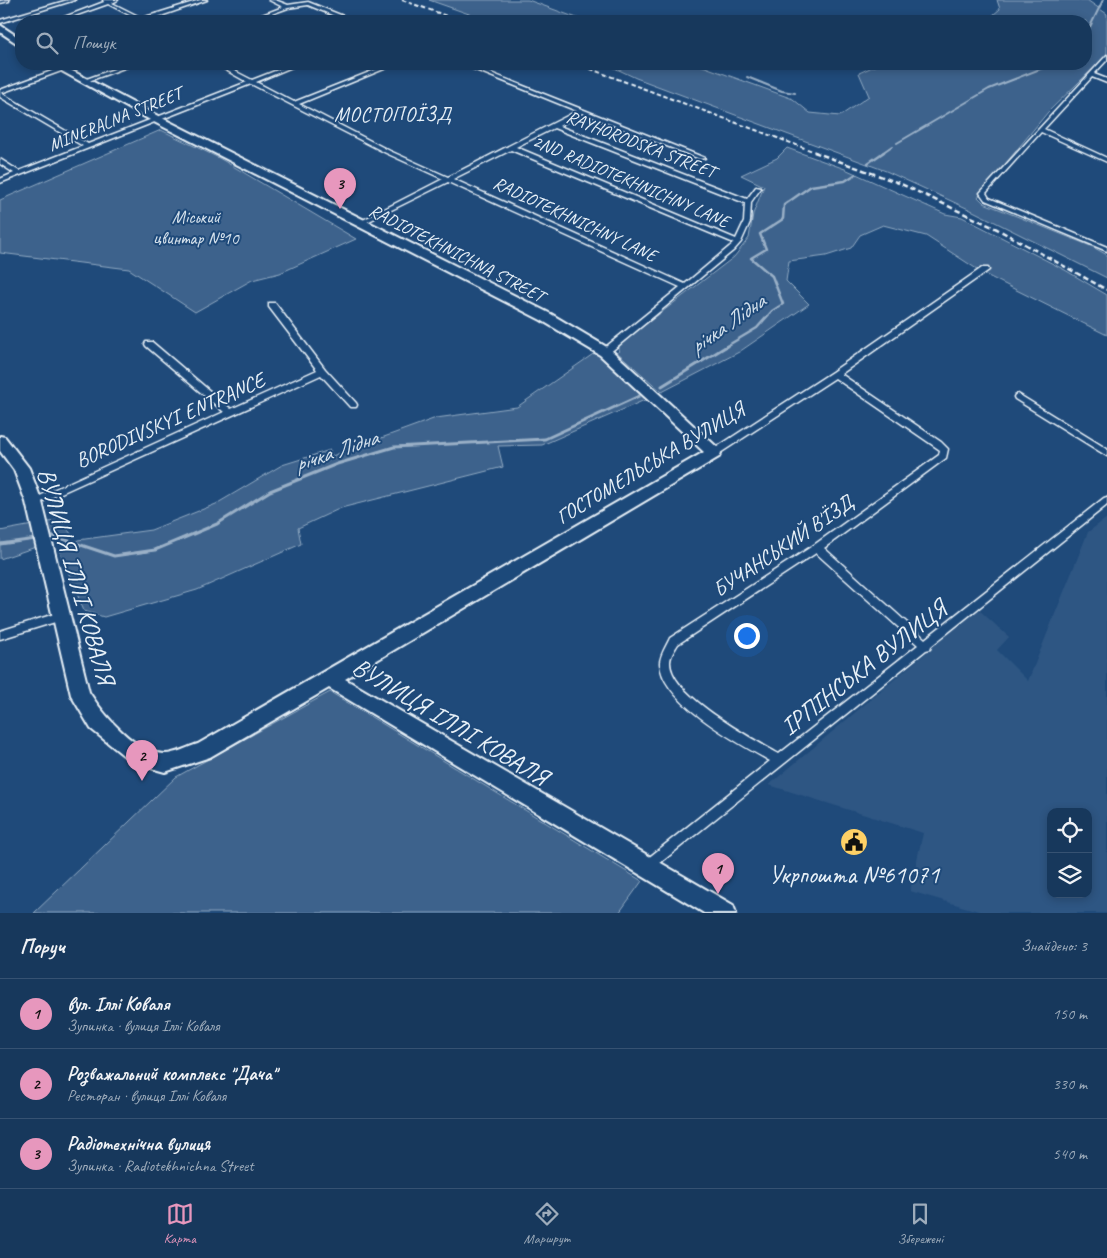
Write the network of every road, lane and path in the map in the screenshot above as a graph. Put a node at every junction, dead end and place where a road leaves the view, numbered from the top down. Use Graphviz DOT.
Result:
graph roads {
  1 [pos="7,0"];
  2 [pos="73,0"];
  3 [pos="116,0"];
  4 [pos="205,0"];
  5 [pos="271,0"];
  6 [pos="105,1"];
  7 [pos="0,2"];
  8 [pos="287,7"];
  9 [pos="23,15"];
  10 [pos="71,15"];
  11 [pos="132,15"];
  12 [pos="161,15"];
  13 [pos="265,15"];
  14 [pos="336,15"];
  15 [pos="15,17"];
  16 [pos="0,22"];
  17 [pos="0,28"];
  18 [pos="15,35"];
  19 [pos="1107,57"];
  20 [pos="50,70"];
  21 [pos="62,70"];
  22 [pos="116,70"];
  23 [pos="228,70"];
  24 [pos="281,70"];
  25 [pos="379,70"];
  26 [pos="479,70"];
  27 [pos="1091,75"];
  28 [pos="1107,81"];
  29 [pos="84,82"];
  30 [pos="250,82"];
  31 [pos="0,93"];
  32 [pos="293,104"];
  33 [pos="582,111"];
  34 [pos="156,119"];
  35 [pos="554,126"];
  36 [pos="1041,130"];
  37 [pos="87,146"];
  38 [pos="512,148"];
  39 [pos="702,158"];
  40 [pos="0,160"];
  41 [pos="1107,160"];
  42 [pos="19,174"];
  43 [pos="450,178"];
  44 [pos="0,181"];
  45 [pos="758,188"];
  46 [pos="748,202"];
  47 [pos="361,223"];
  48 [pos="738,242"];
  49 [pos="1107,249"];
  50 [pos="985,270"];
  51 [pos="686,287"];
  52 [pos="272,305"];
  53 [pos="149,344"];
  54 [pos="605,352"];
  55 [pos="322,371"];
  56 [pos="835,374"];
  57 [pos="1018,397"];
  58 [pos="352,405"];
  59 [pos="229,412"];
  60 [pos="0,441"];
  61 [pos="714,453"];
  62 [pos="1107,453"];
  63 [pos="1107,500"];
  64 [pos="34,502"];
  65 [pos="817,548"];
  66 [pos="61,616"];
  67 [pos="0,635"];
  68 [pos="926,646"];
  69 [pos="329,679"];
  70 [pos="779,760"];
  71 [pos="646,867"];
  72 [pos="725,913"];
  1 -- 7 [label="street"];
  2 -- 9 [label="street"];
  3 -- 6 [label="street"];
  4 -- 12 [label="street"];
  5 -- 8 [label="street"];
  6 -- 10 [label="street"];
  6 -- 11 [label="street"];
  8 -- 13 [label="street"];
  8 -- 14 [label="street"];
  15 -- 16 [label="street"];
  17 -- 18 [label="main road"];
  19 -- 27 [label="street"];
  20 -- 31 [label="street"];
  21 -- 29 [label="main road, RADIOTEKHNICHNA STREET"];
  22 -- 29 [label="street"];
  23 -- 30 [label="street"];
  24 -- 30 [label="street, MINERALNA STREET"];
  25 -- 32 [label="street"];
  26 -- 33 [label="street, RAYHORODSKA STREET"];
  27 -- 28 [label="street"];
  27 -- 36 [label="street"];
  29 -- 34 [label="main road, RADIOTEKHNICHNA STREET"];
  30 -- 32 [label="street"];
  30 -- 34 [label="street, MINERALNA STREET"];
  31 -- 37 [label="street"];
  32 -- 43 [label="street"];
  33 -- 35 [label="street, RAYHORODSKA STREET"];
  33 -- 39 [label="street, RAYHORODSKA STREET"];
  34 -- 37 [label="street, MINERALNA STREET"];
  34 -- 47 [label="main road, RADIOTEKHNICHNA STREET"];
  35 -- 38 [label="street"];
  35 -- 46 [label="street, RAYHORODSKA STREET"];
  36 -- 41 [label="street"];
  36 -- 49 [label="street"];
  37 -- 42 [label="street, MINERALNA STREET"];
  38 -- 43 [label="street"];
  38 -- 48 [label="street, 2ND RADIOTEKHNICHNY LANE"];
  40 -- 42 [label="street"];
  42 -- 44 [label="street, MINERALNA STREET"];
  43 -- 47 [label="street"];
  43 -- 51 [label="street, RADIOTEKHNICHNY LANE"];
  45 -- 46 [label="street"];
  46 -- 48 [label="street"];
  47 -- 54 [label="main road, RADIOTEKHNICHNA STREET"];
  48 -- 51 [label="street"];
  50 -- 56 [label="street, ГОСТОМЕЛЬСЬКА ВУЛИЦЯ"];
  51 -- 54 [label="street"];
  52 -- 55 [label="street"];
  53 -- 59 [label="street"];
  54 -- 61 [label="main road, RADIOTEKHNICHNA STREET"];
  55 -- 58 [label="street"];
  55 -- 59 [label="street, BORODIVSKYI ENTRANCE"];
  56 -- 61 [label="street, ГОСТОМЕЛЬСЬКА ВУЛИЦЯ"];
  56 -- 65 [label="street, БУЧАНСЬКИЙ В'ЇЗД"];
  57 -- 62 [label="street"];
  59 -- 64 [label="street, BORODIVSKYI ENTRANCE"];
  60 -- 64 [label="main road, ВУЛИЦЯ ІЛЛІ КОВАЛЯ"];
  61 -- 69 [label="main road, ГОСТОМЕЛЬСЬКА ВУЛИЦЯ"];
  63 -- 68 [label="street, ІРПІНСЬКА ВУЛИЦЯ"];
  64 -- 66 [label="main road, ВУЛИЦЯ ІЛЛІ КОВАЛЯ"];
  65 -- 68 [label="street"];
  65 -- 70 [label="street, БУЧАНСЬКИЙ В'ЇЗД"];
  66 -- 67 [label="street"];
  66 -- 69 [label="main road, ВУЛИЦЯ ІЛЛІ КОВАЛЯ"];
  68 -- 70 [label="street, ІРПІНСЬКА ВУЛИЦЯ"];
  69 -- 71 [label="main road, ВУЛИЦЯ ІЛЛІ КОВАЛЯ"];
  70 -- 71 [label="street, ІРПІНСЬКА ВУЛИЦЯ"];
  71 -- 72 [label="main road, ВУЛИЦЯ ІЛЛІ КОВАЛЯ"];
}
